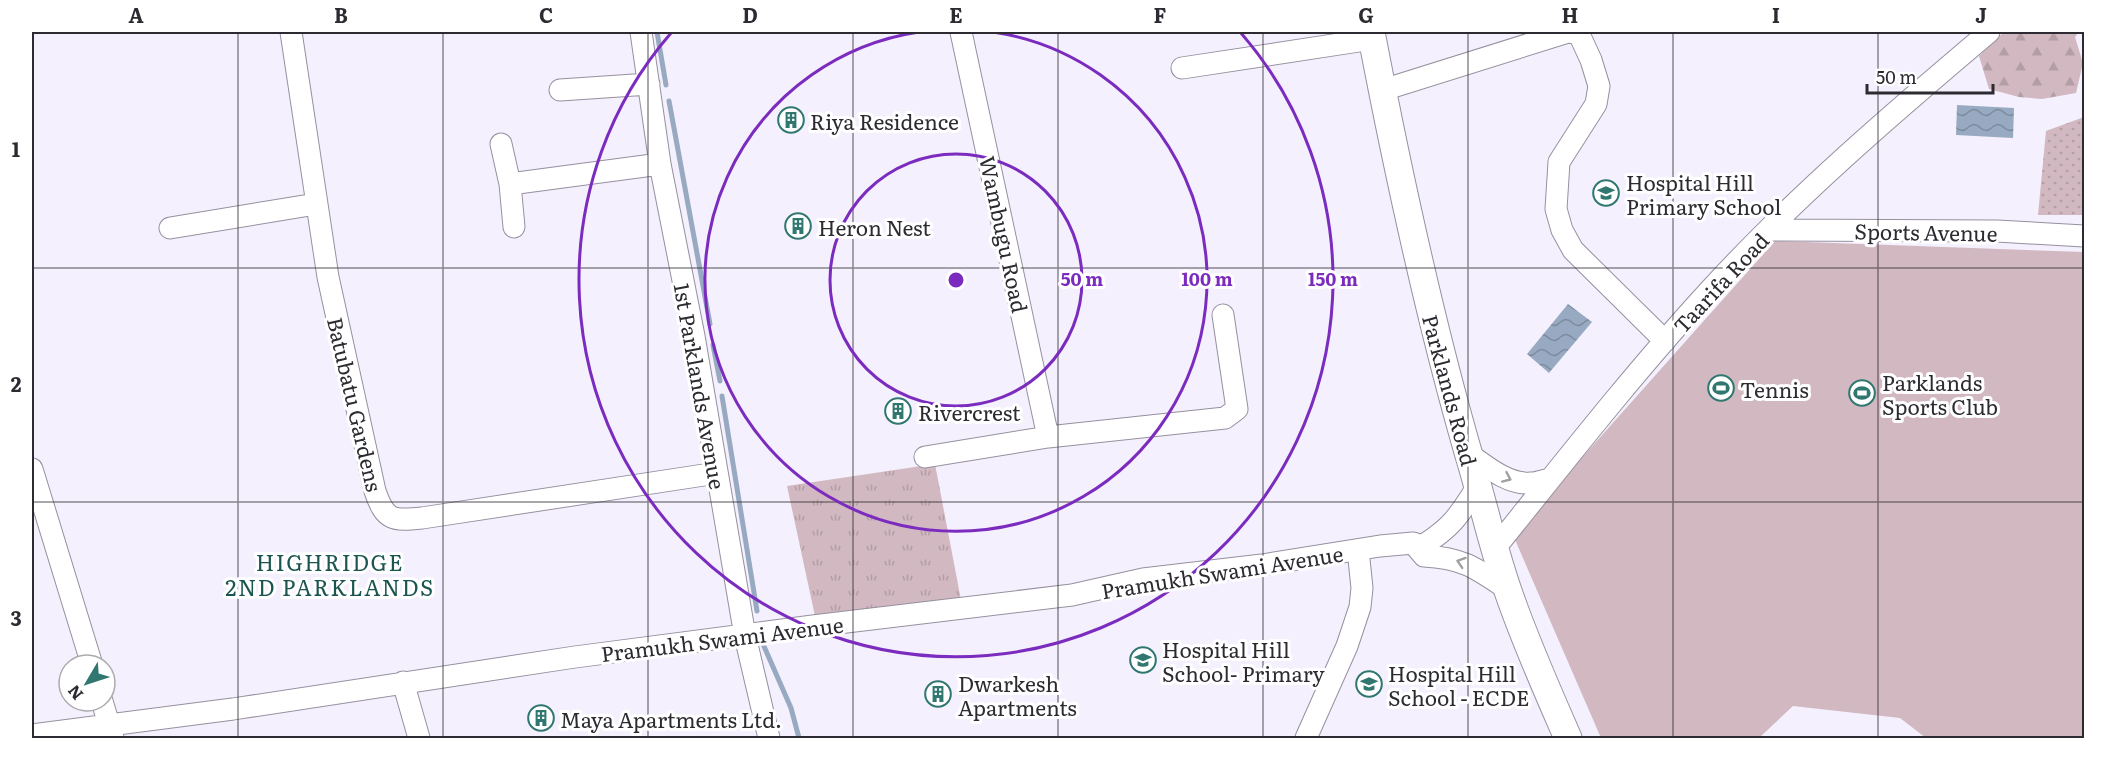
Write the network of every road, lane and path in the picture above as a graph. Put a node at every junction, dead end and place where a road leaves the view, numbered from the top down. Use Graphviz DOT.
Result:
graph roads {
  1 [pos="291,32"];
  2 [pos="641,32"];
  3 [pos="961,32"];
  4 [pos="1989,32"];
  5 [pos="1372,35"];
  6 [pos="1182,68"];
  7 [pos="649,84"];
  8 [pos="560,90"];
  9 [pos="1383,90"];
  10 [pos="501,144"];
  11 [pos="660,164"];
  12 [pos="510,184"];
  13 [pos="316,204"];
  14 [pos="514,226"];
  15 [pos="170,228"];
  16 [pos="1768,230"];
  17 [pos="2085,236"];
  18 [pos="1223,315"];
  19 [pos="1665,341"];
  20 [pos="1048,437"];
  21 [pos="1469,454"];
  22 [pos="925,457"];
  23 [pos="32,469"];
  24 [pos="717,473"];
  25 [pos="1550,479"];
  26 [pos="1477,487"];
  27 [pos="1413,543"];
  28 [pos="1496,547"];
  29 [pos="1358,550"];
  30 [pos="1508,590"];
  31 [pos="745,636"];
  32 [pos="88,653"];
  33 [pos="402,682"];
  34 [pos="106,713"];
  35 [pos="111,731"];
  36 [pos="32,735"];
  37 [pos="419,738"];
  38 [pos="769,738"];
  39 [pos="1306,738"];
  40 [pos="1568,738"];
  1 -- 13 [label="street, Batubatu Gardens"];
  2 -- 7 [label="street, 1st Parklands Avenue"];
  3 -- 20 [label="street, Wambugu Road"];
  4 -- 16 [label="street, Taarifa Road"];
  5 -- 6 [label="street"];
  5 -- 9 [label="main road, Parklands Road"];
  7 -- 8 [label="street"];
  7 -- 11 [label="street, 1st Parklands Avenue"];
  9 -- 19 [label="street"];
  9 -- 21 [label="main road, Parklands Road"];
  10 -- 12 [label="street"];
  11 -- 12 [label="street"];
  11 -- 24 [label="street, 1st Parklands Avenue"];
  12 -- 14 [label="street"];
  13 -- 15 [label="street"];
  13 -- 24 [label="street, Batubatu Gardens"];
  16 -- 17 [label="street, Sports Avenue"];
  16 -- 19 [label="street, Taarifa Road"];
  18 -- 20 [label="street"];
  19 -- 25 [label="street, Taarifa Road"];
  20 -- 22 [label="street"];
  21 -- 25 [label="street, one-way"];
  21 -- 26 [label="main road, Parklands Road"];
  23 -- 32 [label="street"];
  24 -- 31 [label="street, 1st Parklands Avenue"];
  25 -- 28 [label="street, Taarifa Road"];
  26 -- 27 [label="street, Pramukh Swami Avenue"];
  26 -- 28 [label="main road, Parklands Road"];
  27 -- 29 [label="street, Pramukh Swami Avenue"];
  30 -- 27 [label="street, one-way"];
  28 -- 30 [label="main road, Parklands Road"];
  29 -- 31 [label="street, Pramukh Swami Avenue"];
  29 -- 39 [label="street"];
  30 -- 40 [label="main road, Parklands Road"];
  31 -- 33 [label="street, Pramukh Swami Avenue"];
  31 -- 38 [label="street, 1st Parklands Avenue"];
  33 -- 35 [label="street, Pramukh Swami Avenue"];
  33 -- 37 [label="street"];
  34 -- 35 [label="street"];
  35 -- 36 [label="street, Pramukh Swami Avenue"];
}
